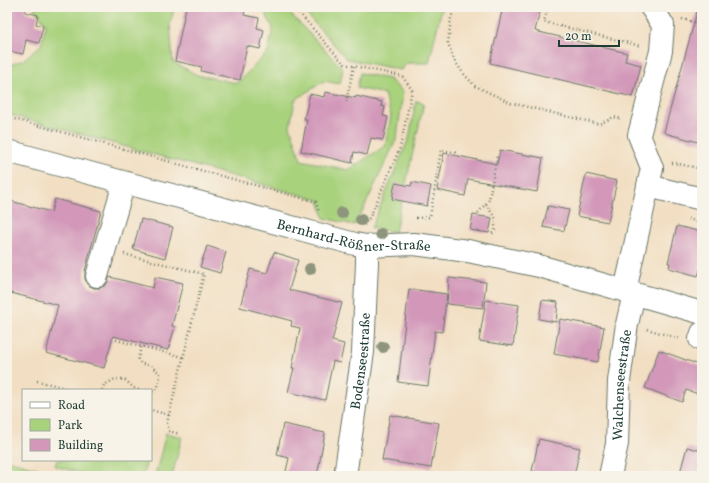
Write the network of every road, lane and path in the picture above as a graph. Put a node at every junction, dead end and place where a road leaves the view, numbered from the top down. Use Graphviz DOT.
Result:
graph roads {
  1 [pos="294,7"];
  2 [pos="455,7"];
  3 [pos="548,7"];
  4 [pos="651,7"];
  5 [pos="661,51"];
  6 [pos="354,66"];
  7 [pos="346,102"];
  8 [pos="7,117"];
  9 [pos="642,124"];
  10 [pos="7,151"];
  11 [pos="458,153"];
  12 [pos="497,155"];
  13 [pos="702,169"];
  14 [pos="650,177"];
  15 [pos="124,182"];
  16 [pos="702,199"];
  17 [pos="486,204"];
  18 [pos="478,213"];
  19 [pos="320,214"];
  20 [pos="416,218"];
  21 [pos="489,238"];
  22 [pos="361,245"];
  23 [pos="104,249"];
  24 [pos="97,276"];
  25 [pos="630,292"];
  26 [pos="702,313"];
  27 [pos="627,324"];
  28 [pos="695,337"];
  29 [pos="116,340"];
  30 [pos="141,347"];
  31 [pos="183,357"];
  32 [pos="37,381"];
  33 [pos="68,389"];
  34 [pos="102,389"];
  35 [pos="136,389"];
  36 [pos="152,392"];
  37 [pos="152,410"];
  38 [pos="169,415"];
  39 [pos="180,434"];
  40 [pos="345,476"];
  41 [pos="610,476"];
  1 -- 6 [label="path"];
  2 -- 9 [label="path"];
  3 -- 5 [label="path"];
  4 -- 5 [label="street"];
  5 -- 9 [label="street"];
  6 -- 7 [label="path"];
  6 -- 22 [label="path"];
  8 -- 19 [label="path"];
  9 -- 14 [label="street"];
  10 -- 15 [label="street, Bernhard-Rößner-Straße"];
  11 -- 20 [label="path"];
  12 -- 17 [label="path"];
  13 -- 14 [label="path"];
  14 -- 16 [label="street"];
  14 -- 25 [label="street, Walchenseestraße"];
  15 -- 22 [label="street, Bernhard-Rößner-Straße"];
  15 -- 23 [label="street"];
  17 -- 18 [label="path"];
  17 -- 21 [label="path"];
  22 -- 25 [label="street, Bernhard-Rößner-Straße"];
  22 -- 40 [label="street, Bodenseestraße"];
  23 -- 24 [label="street"];
  23 -- 31 [label="path"];
  25 -- 26 [label="street, Bernhard-Rößner-Straße"];
  25 -- 27 [label="street, Walchenseestraße"];
  27 -- 28 [label="path"];
  27 -- 41 [label="street, Walchenseestraße"];
  29 -- 30 [label="path"];
  30 -- 31 [label="path"];
  30 -- 36 [label="path"];
  31 -- 38 [label="path"];
  32 -- 33 [label="path"];
  34 -- 35 [label="path"];
  37 -- 38 [label="path"];
  38 -- 39 [label="path"];
}
